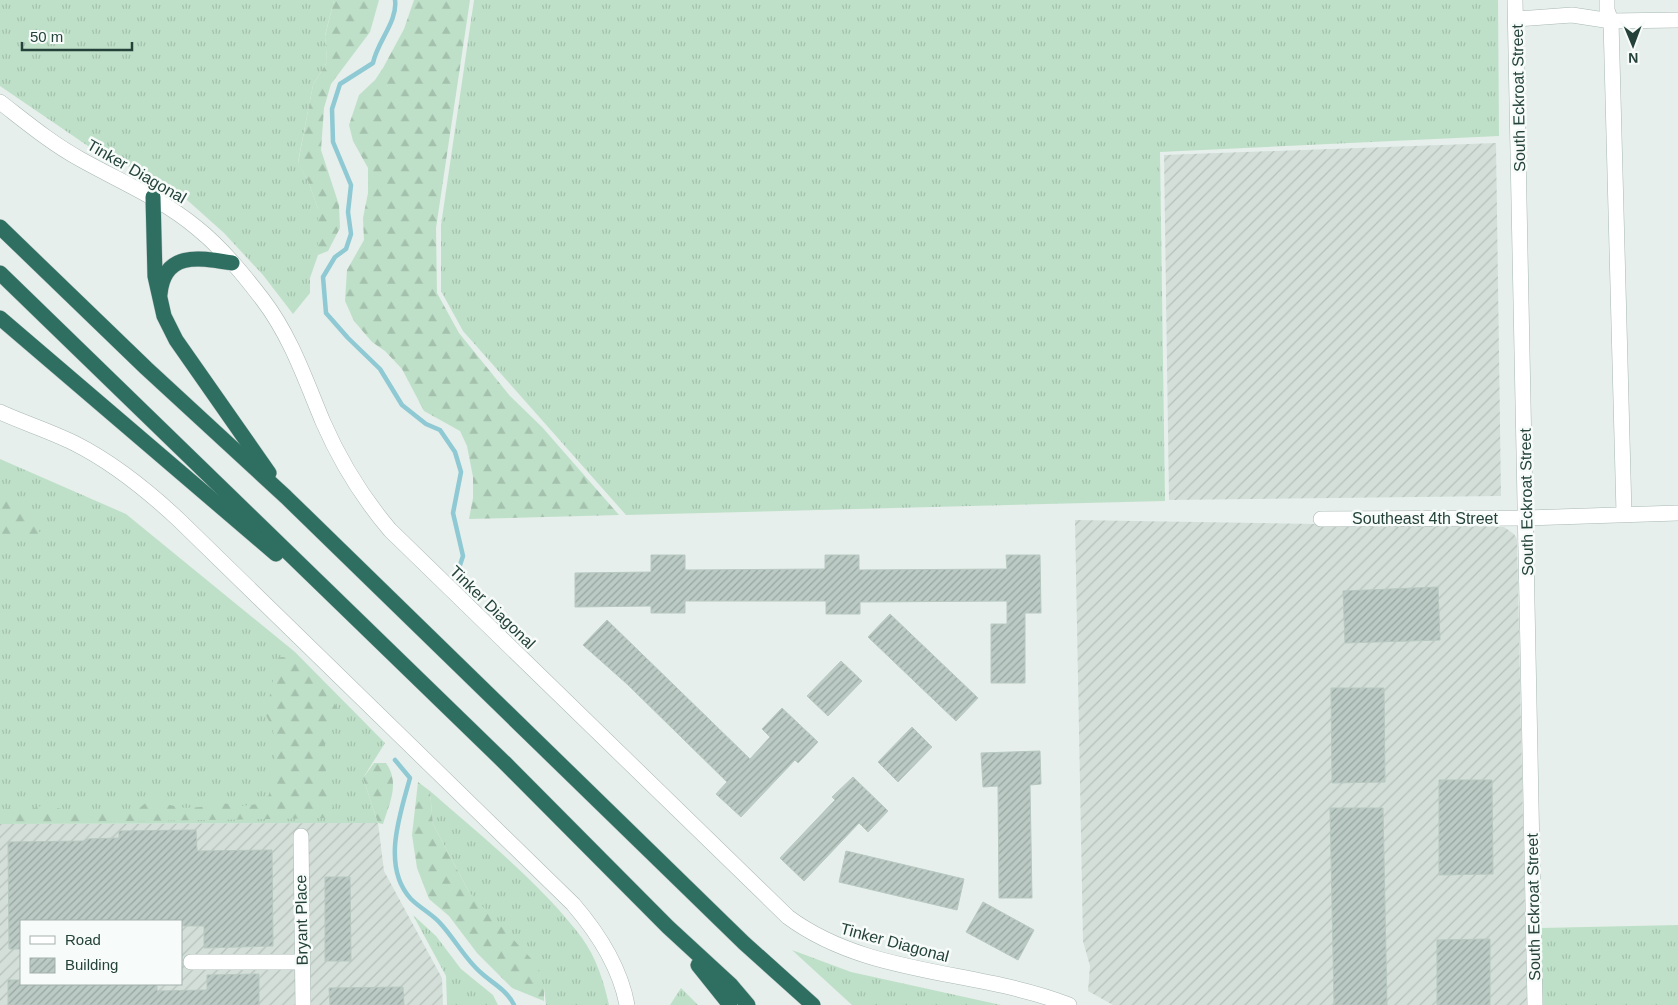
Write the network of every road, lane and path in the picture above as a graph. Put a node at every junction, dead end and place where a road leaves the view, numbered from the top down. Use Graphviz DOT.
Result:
graph roads {
  1 [pos="1515,0"];
  2 [pos="1607,0"];
  3 [pos="1516,19"];
  4 [pos="1678,20"];
  5 [pos="1611,21"];
  6 [pos="0,102"];
  7 [pos="153,197"];
  8 [pos="0,227"];
  9 [pos="232,263"];
  10 [pos="0,273"];
  11 [pos="160,300"];
  12 [pos="0,318"];
  13 [pos="0,412"];
  14 [pos="286,497"];
  15 [pos="1678,513"];
  16 [pos="1624,514"];
  17 [pos="1526,518"];
  18 [pos="1321,519"];
  19 [pos="389,651"];
  20 [pos="301,836"];
  21 [pos="668,927"];
  22 [pos="191,962"];
  23 [pos="302,962"];
  24 [pos="303,1005"];
  25 [pos="627,1005"];
  26 [pos="730,1005"];
  27 [pos="748,1005"];
  28 [pos="813,1005"];
  29 [pos="1069,1005"];
  30 [pos="1536,1005"];
  1 -- 3 [label="street, South Eckroat Street"];
  2 -- 5 [label="street"];
  3 -- 5 [label="street"];
  3 -- 17 [label="street, South Eckroat Street"];
  4 -- 5 [label="street"];
  5 -- 16 [label="street"];
  6 -- 7 [label="street, Tinker Diagonal"];
  7 -- 9 [label="street, Tinker Diagonal"];
  7 -- 11 [label="highway"];
  8 -- 14 [label="highway"];
  9 -- 11 [label="highway"];
  9 -- 29 [label="street, Tinker Diagonal"];
  10 -- 19 [label="highway"];
  11 -- 14 [label="highway"];
  12 -- 19 [label="highway"];
  13 -- 25 [label="street"];
  14 -- 28 [label="highway"];
  15 -- 16 [label="street, Southeast 4th Street"];
  16 -- 17 [label="street, Southeast 4th Street"];
  17 -- 18 [label="street, Southeast 4th Street"];
  17 -- 30 [label="street, South Eckroat Street"];
  19 -- 21 [label="highway"];
  20 -- 23 [label="street, Bryant Place"];
  21 -- 26 [label="highway"];
  21 -- 27 [label="highway"];
  22 -- 23 [label="street"];
  23 -- 24 [label="street, Bryant Place"];
}
